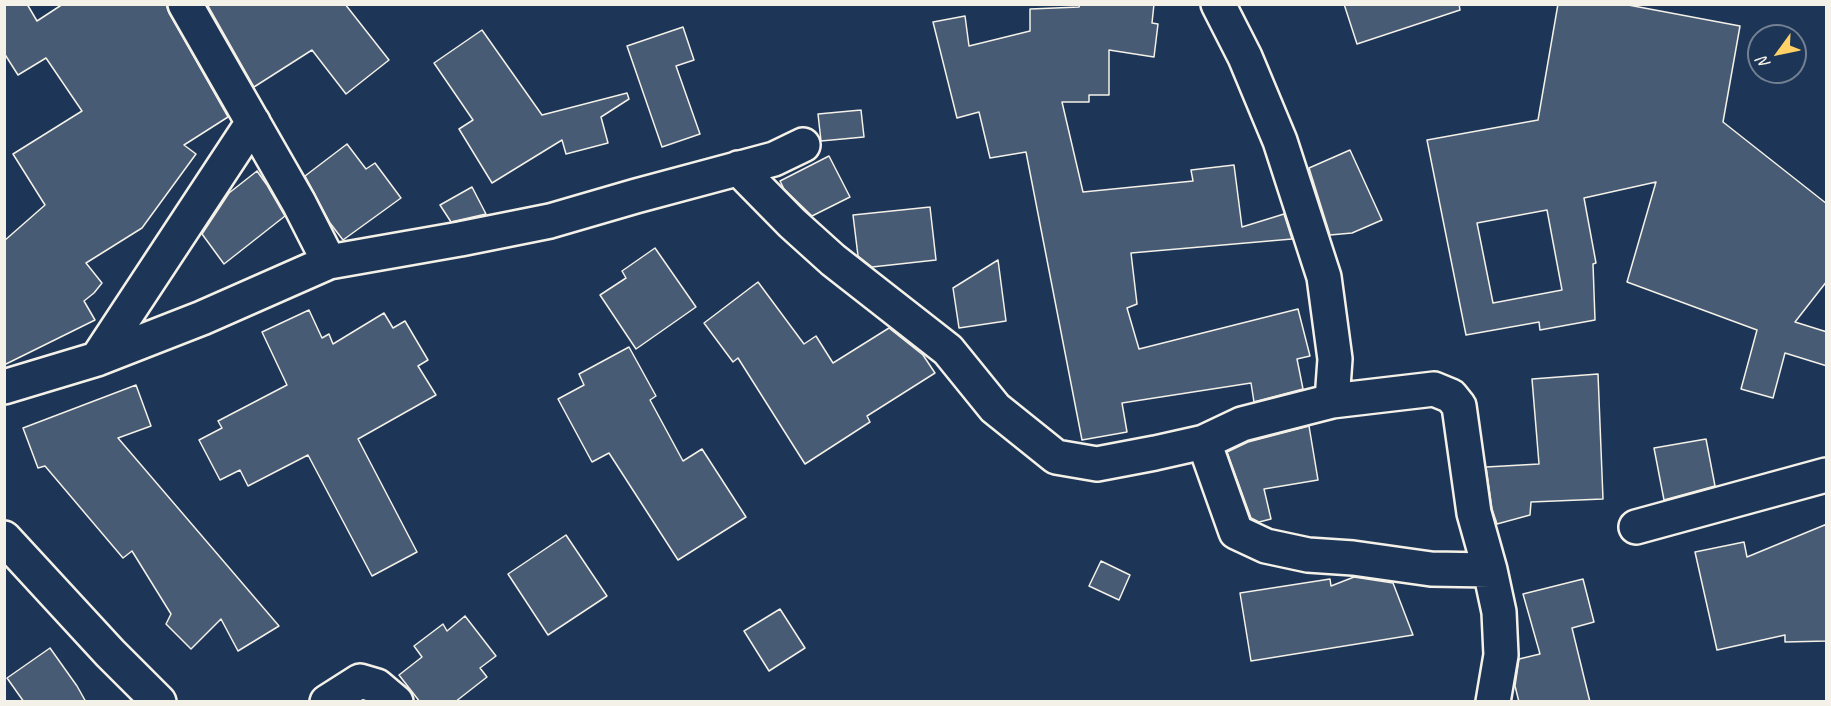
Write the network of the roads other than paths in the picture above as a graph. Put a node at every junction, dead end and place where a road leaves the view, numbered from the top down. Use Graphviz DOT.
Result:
graph roads {
  1 [pos="185,4"];
  2 [pos="1218,4"];
  3 [pos="253,122"];
  4 [pos="803,145"];
  5 [pos="738,168"];
  6 [pos="329,262"];
  7 [pos="97,359"];
  8 [pos="4,387"];
  9 [pos="1332,401"];
  10 [pos="1204,442"];
  11 [pos="1827,475"];
  12 [pos="1636,526"];
  13 [pos="4,538"];
  14 [pos="1490,570"];
  15 [pos="159,702"];
  16 [pos="327,702"];
  17 [pos="396,702"];
  18 [pos="1493,702"];
  1 -- 3 [label="street"];
  2 -- 9 [label="street"];
  3 -- 6 [label="street"];
  3 -- 7 [label="street"];
  4 -- 5 [label="street"];
  5 -- 6 [label="street"];
  5 -- 10 [label="street"];
  6 -- 7 [label="street"];
  7 -- 8 [label="street"];
  9 -- 10 [label="street"];
  9 -- 14 [label="street"];
  10 -- 14 [label="street"];
  11 -- 12 [label="street"];
  13 -- 15 [label="street"];
  14 -- 18 [label="street"];
  16 -- 17 [label="street"];
}
